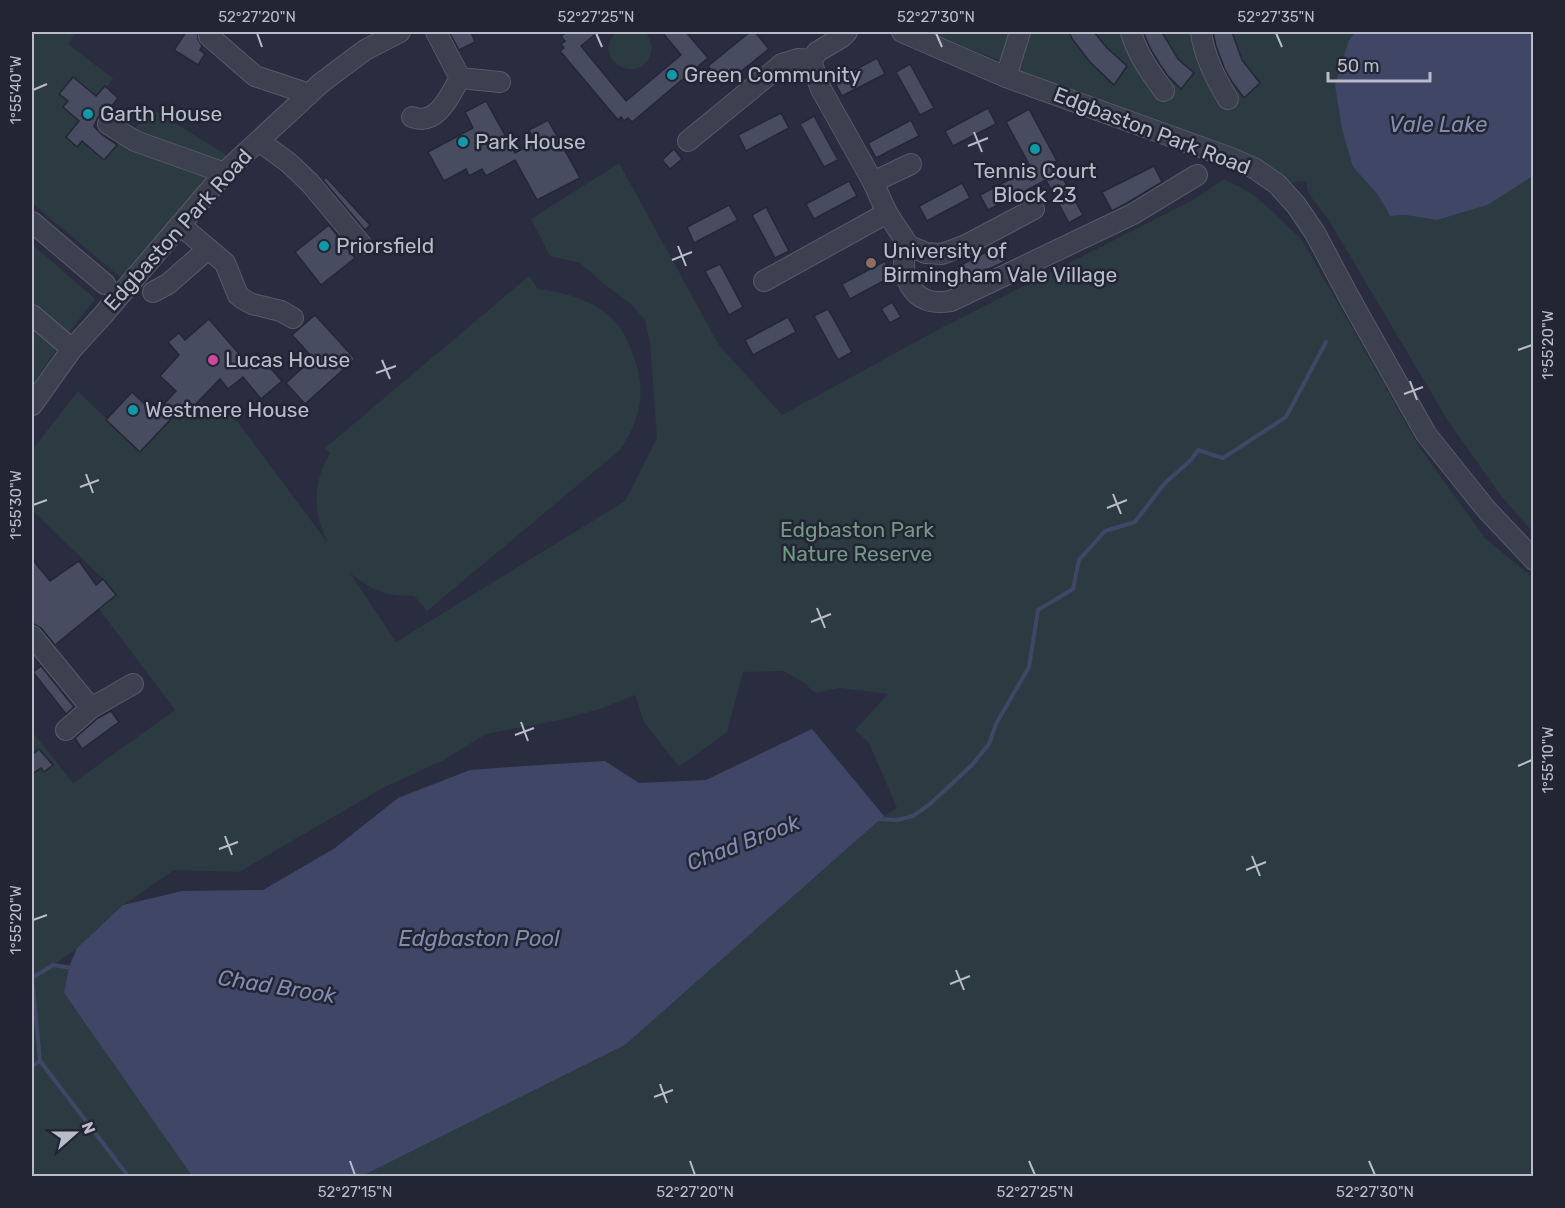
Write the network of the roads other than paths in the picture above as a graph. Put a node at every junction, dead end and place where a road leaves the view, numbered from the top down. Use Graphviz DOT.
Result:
graph roads {
  1 [pos="400,32"];
  2 [pos="436,32"];
  3 [pos="848,32"];
  4 [pos="902,32"];
  5 [pos="1020,32"];
  6 [pos="1131,32"];
  7 [pos="1201,32"];
  8 [pos="209,36"];
  9 [pos="812,60"];
  10 [pos="1006,77"];
  11 [pos="459,78"];
  12 [pos="500,82"];
  13 [pos="1164,91"];
  14 [pos="309,94"];
  15 [pos="1228,99"];
  16 [pos="412,117"];
  17 [pos="108,124"];
  18 [pos="259,141"];
  19 [pos="688,141"];
  20 [pos="911,164"];
  21 [pos="225,173"];
  22 [pos="1197,175"];
  23 [pos="873,182"];
  24 [pos="1034,209"];
  25 [pos="887,213"];
  26 [pos="32,222"];
  27 [pos="180,225"];
  28 [pos="361,244"];
  29 [pos="909,246"];
  30 [pos="208,249"];
  31 [pos="137,276"];
  32 [pos="764,281"];
  33 [pos="105,284"];
  34 [pos="32,315"];
  35 [pos="293,318"];
  36 [pos="85,344"];
  37 [pos="32,405"];
  38 [pos="1533,560"];
  39 [pos="32,636"];
  40 [pos="133,684"];
  41 [pos="91,708"];
  42 [pos="66,730"];
  1 -- 14 [label="street, Edgbaston Park Road"];
  2 -- 11 [label="street"];
  3 -- 9 [label="street"];
  4 -- 10 [label="street, Edgbaston Park Road"];
  5 -- 10 [label="street"];
  6 -- 13 [label="street"];
  7 -- 15 [label="street"];
  8 -- 14 [label="street"];
  9 -- 19 [label="street"];
  9 -- 23 [label="street"];
  10 -- 38 [label="street, Edgbaston Park Road"];
  11 -- 12 [label="street"];
  11 -- 16 [label="street"];
  14 -- 18 [label="street, Edgbaston Park Road"];
  17 -- 21 [label="street"];
  18 -- 21 [label="street, Edgbaston Park Road"];
  18 -- 28 [label="street"];
  20 -- 23 [label="street"];
  21 -- 27 [label="street, Edgbaston Park Road"];
  22 -- 29 [label="street"];
  23 -- 25 [label="street"];
  24 -- 29 [label="street"];
  25 -- 29 [label="street"];
  25 -- 32 [label="street"];
  26 -- 33 [label="street"];
  27 -- 30 [label="street"];
  27 -- 31 [label="street, Edgbaston Park Road"];
  30 -- 31 [label="street"];
  30 -- 35 [label="street"];
  31 -- 36 [label="street, Edgbaston Park Road"];
  34 -- 36 [label="street"];
  36 -- 37 [label="street, Edgbaston Park Road"];
  39 -- 41 [label="street"];
  40 -- 41 [label="street"];
  41 -- 42 [label="street"];
}
